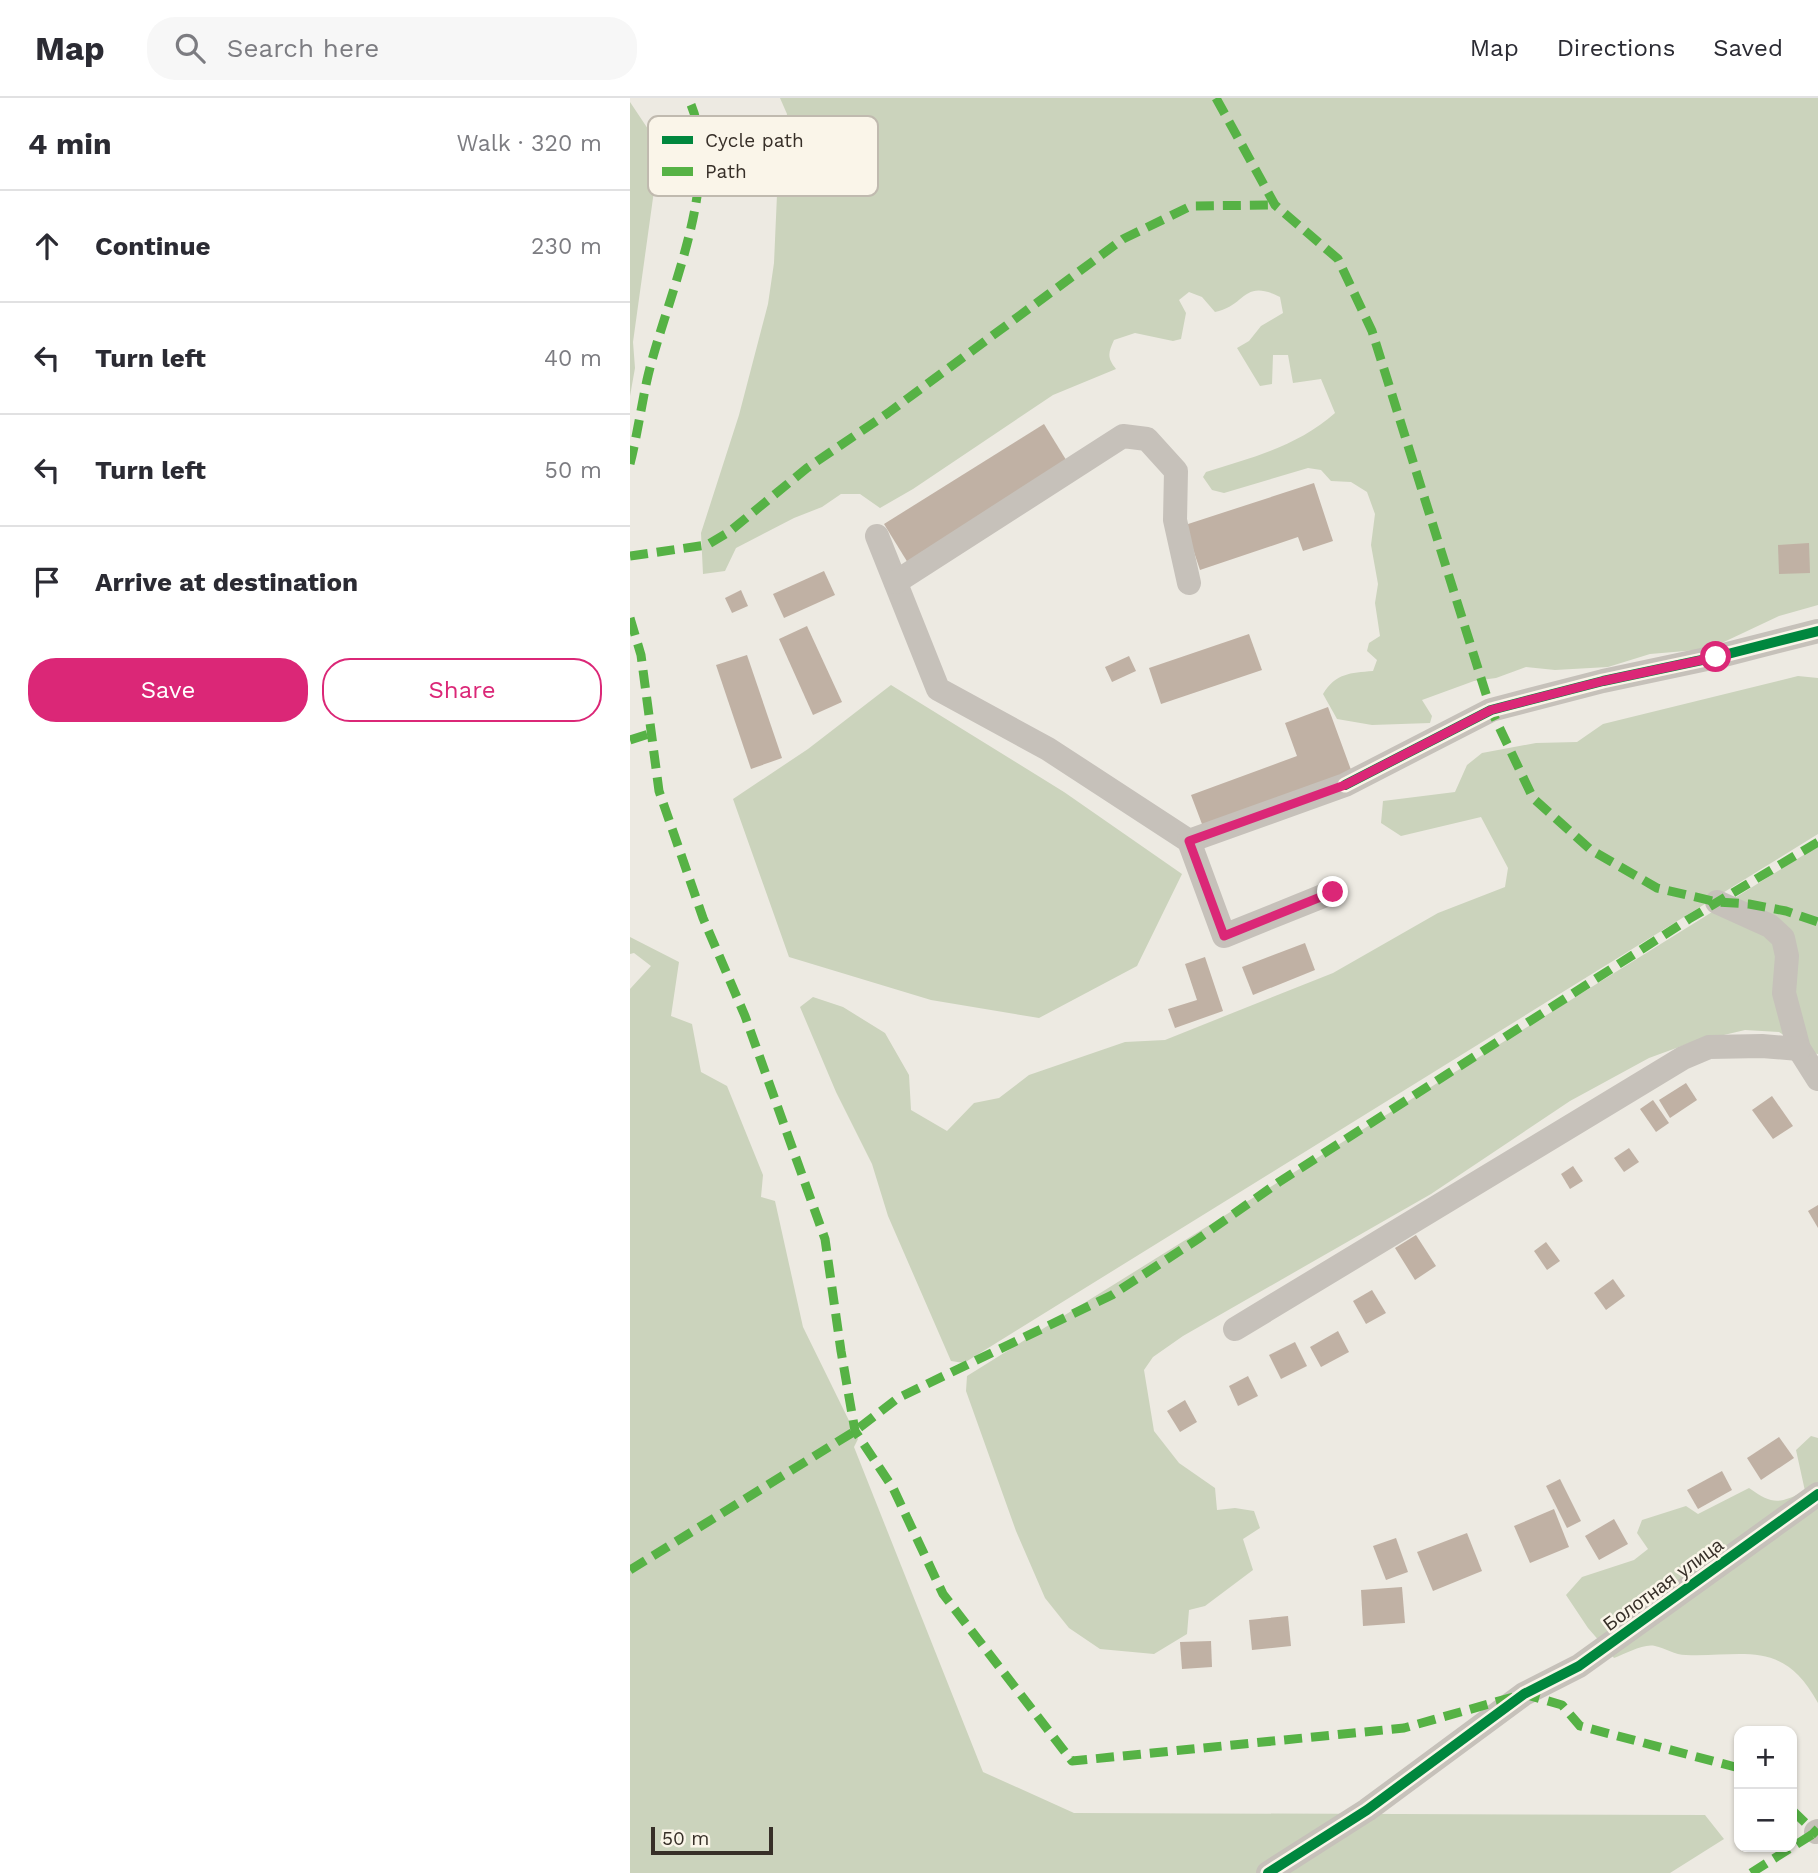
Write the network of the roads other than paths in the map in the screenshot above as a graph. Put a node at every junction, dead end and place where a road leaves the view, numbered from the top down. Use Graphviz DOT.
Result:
graph roads {
  1 [pos="877,536"];
  2 [pos="896,582"];
  3 [pos="1189,583"];
  4 [pos="1818,631"];
  5 [pos="1189,841"];
  6 [pos="1333,892"];
  7 [pos="1717,902"];
  8 [pos="1798,1049"];
  9 [pos="1818,1079"];
  10 [pos="1236,1329"];
  11 [pos="1818,1494"];
  12 [pos="1268,1873"];
  1 -- 2 [label="street"];
  2 -- 3 [label="street"];
  2 -- 5 [label="street"];
  4 -- 5 [label="street"];
  5 -- 6 [label="street"];
  7 -- 8 [label="street"];
  8 -- 9 [label="street"];
  8 -- 10 [label="street"];
  11 -- 12 [label="street, Болотная улица"];
}
